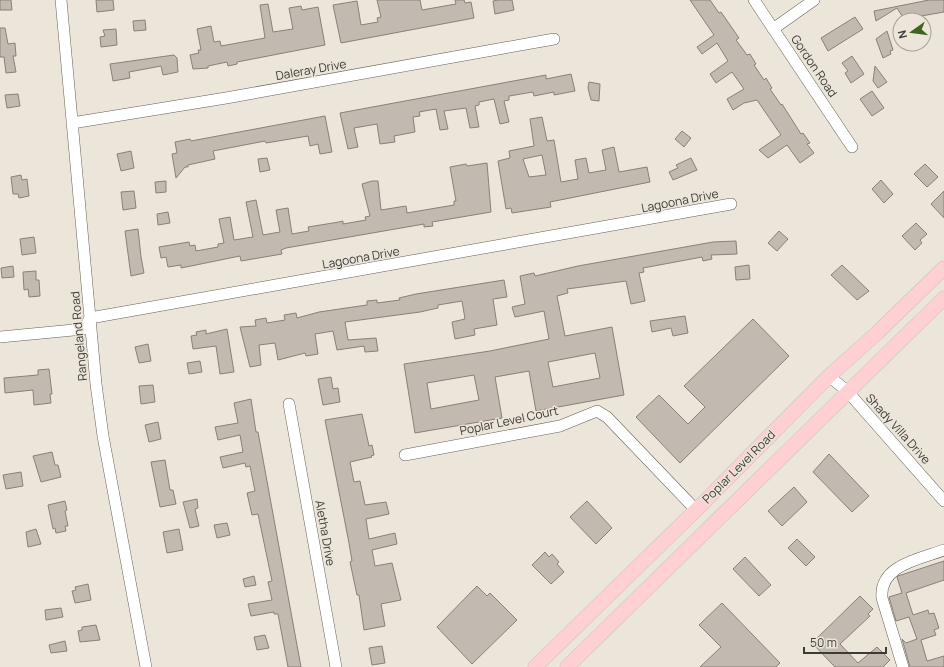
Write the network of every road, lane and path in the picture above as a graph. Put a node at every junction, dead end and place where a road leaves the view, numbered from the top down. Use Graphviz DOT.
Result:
graph roads {
  1 [pos="61,0"];
  2 [pos="754,0"];
  3 [pos="814,0"];
  4 [pos="773,28"];
  5 [pos="554,39"];
  6 [pos="72,123"];
  7 [pos="852,146"];
  8 [pos="731,204"];
  9 [pos="944,268"];
  10 [pos="944,298"];
  11 [pos="90,318"];
  12 [pos="0,337"];
  13 [pos="829,376"];
  14 [pos="848,392"];
  15 [pos="289,404"];
  16 [pos="405,455"];
  17 [pos="944,501"];
  18 [pos="696,510"];
  19 [pos="944,550"];
  20 [pos="146,667"];
  21 [pos="336,667"];
  22 [pos="535,667"];
  23 [pos="566,667"];
  24 [pos="903,667"];
  1 -- 6 [label="street, Rangeland Road"];
  2 -- 4 [label="street, Gordon Road"];
  3 -- 4 [label="street"];
  4 -- 7 [label="street, Gordon Road"];
  5 -- 6 [label="street, Daleray Drive"];
  6 -- 11 [label="street, Rangeland Road"];
  8 -- 11 [label="street, Lagoona Drive"];
  9 -- 13 [label="main road, Poplar Level Road"];
  10 -- 14 [label="main road, Poplar Level Road"];
  11 -- 12 [label="street"];
  11 -- 20 [label="street, Rangeland Road"];
  13 -- 14 [label="street, Shady Villa Drive"];
  13 -- 18 [label="main road, Poplar Level Road"];
  14 -- 17 [label="street, Shady Villa Drive"];
  14 -- 23 [label="main road, Poplar Level Road"];
  15 -- 21 [label="street, Aletha Drive"];
  16 -- 18 [label="street, Poplar Level Court"];
  18 -- 22 [label="main road, Poplar Level Road"];
  19 -- 24 [label="street"];
}
